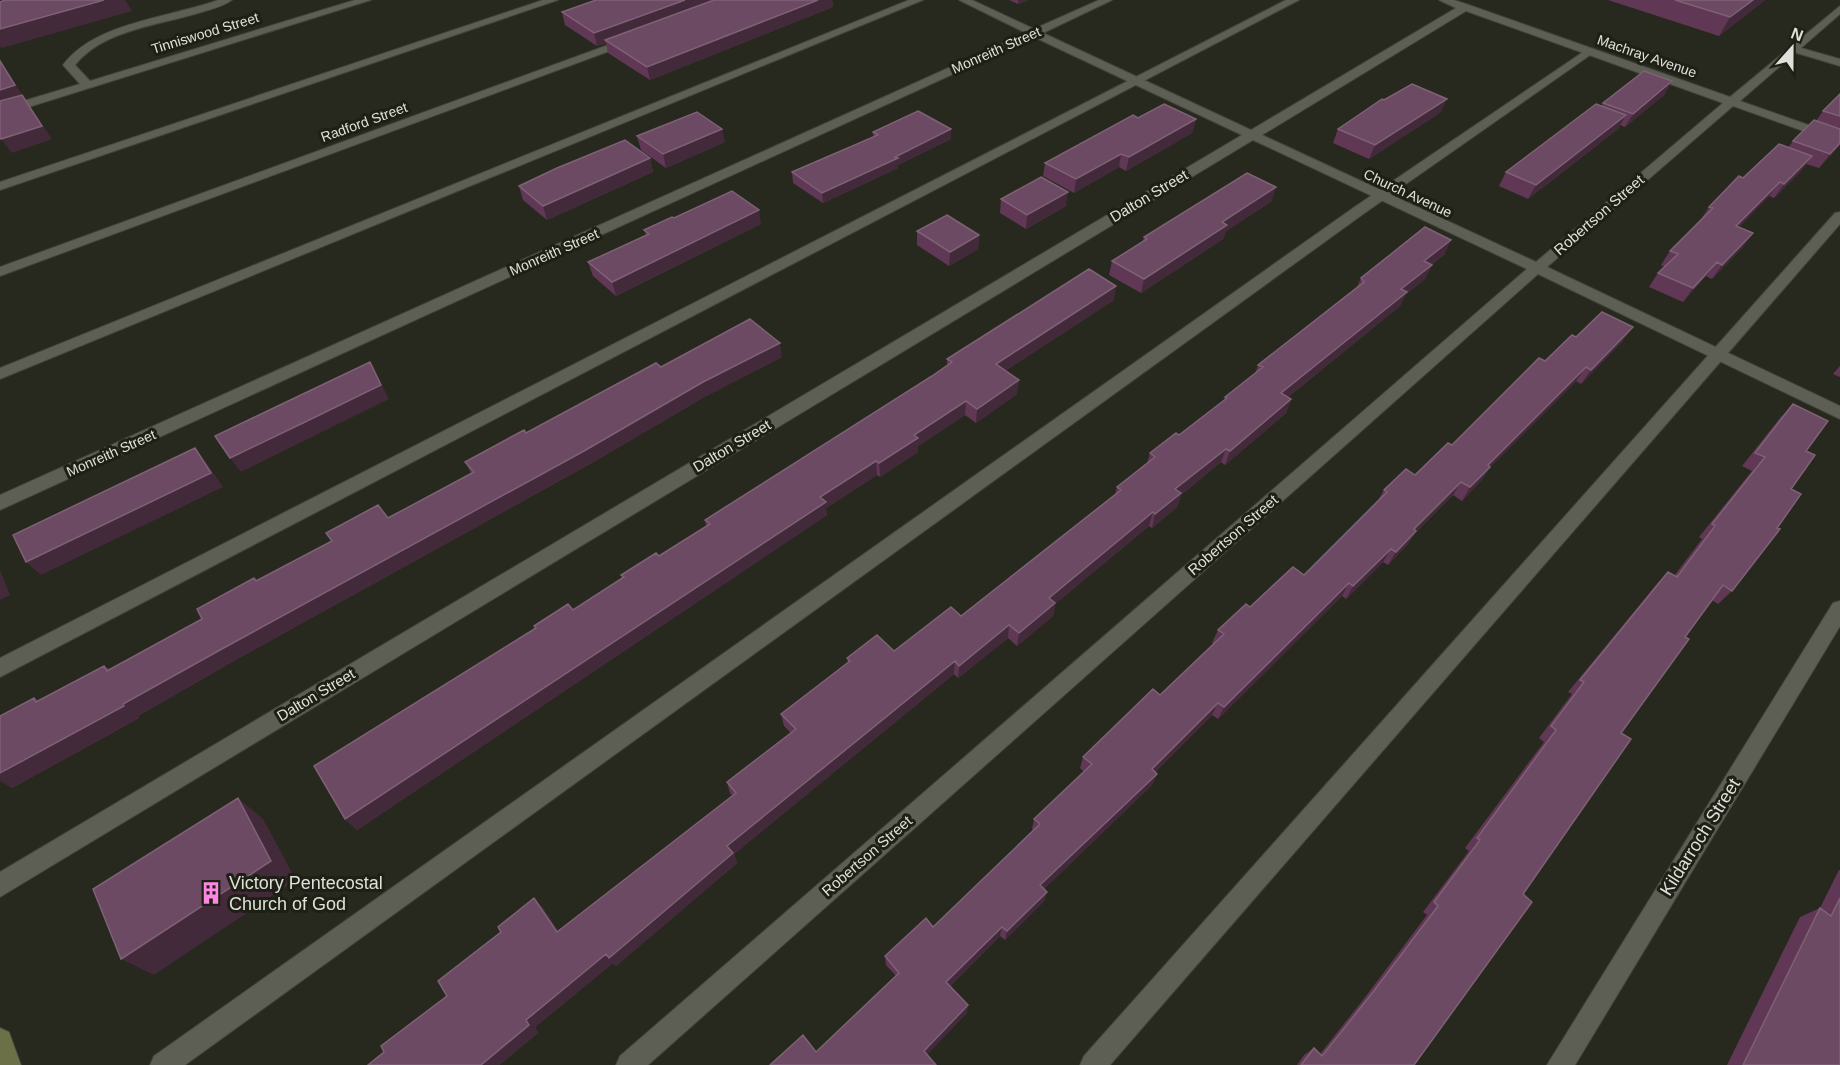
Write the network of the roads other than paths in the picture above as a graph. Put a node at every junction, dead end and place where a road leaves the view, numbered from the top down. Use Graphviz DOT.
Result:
graph roads {
  1 [pos="227,0"];
  2 [pos="366,0"];
  3 [pos="552,0"];
  4 [pos="918,0"];
  5 [pos="964,0"];
  6 [pos="1107,0"];
  7 [pos="1294,0"];
  8 [pos="1444,0"];
  9 [pos="1465,8"];
  10 [pos="1840,9"];
  11 [pos="1032,34"];
  12 [pos="638,37"];
  13 [pos="1794,49"];
  14 [pos="1589,51"];
  15 [pos="1840,63"];
  16 [pos="1133,81"];
  17 [pos="87,85"];
  18 [pos="1731,101"];
  19 [pos="0,112"];
  20 [pos="1250,135"];
  21 [pos="1840,140"];
  22 [pos="0,186"];
  23 [pos="1380,196"];
  24 [pos="1840,216"];
  25 [pos="1537,268"];
  26 [pos="0,272"];
  27 [pos="1717,355"];
  28 [pos="0,374"];
  29 [pos="1840,413"];
  30 [pos="0,503"];
  31 [pos="1840,609"];
  32 [pos="0,668"];
  33 [pos="0,885"];
  34 [pos="0,1041"];
  35 [pos="8,1065"];
  36 [pos="163,1065"];
  37 [pos="629,1065"];
  38 [pos="1093,1065"];
  39 [pos="1560,1065"];
  1 -- 17 [label="street, Tinniswood Street"];
  2 -- 17 [label="street, Tinniswood Street"];
  3 -- 22 [label="street"];
  4 -- 28 [label="street"];
  5 -- 11 [label="street, Church Avenue"];
  6 -- 11 [label="street, Monreith Street"];
  7 -- 16 [label="street"];
  8 -- 9 [label="street, Machray Avenue"];
  9 -- 14 [label="street, Machray Avenue"];
  9 -- 20 [label="street, Dalton Street"];
  10 -- 13 [label="street, Robertson Street"];
  11 -- 16 [label="street, Church Avenue"];
  11 -- 30 [label="street, Monreith Street"];
  12 -- 26 [label="street, Radford Street"];
  13 -- 15 [label="street"];
  13 -- 18 [label="street, Robertson Street"];
  14 -- 18 [label="street, Machray Avenue"];
  14 -- 23 [label="street"];
  16 -- 20 [label="street, Church Avenue"];
  16 -- 32 [label="street"];
  17 -- 19 [label="street, Tinniswood Street"];
  18 -- 21 [label="street, Machray Avenue"];
  18 -- 25 [label="street, Robertson Street"];
  20 -- 23 [label="street, Church Avenue"];
  20 -- 33 [label="street, Dalton Street"];
  23 -- 25 [label="street, Church Avenue"];
  23 -- 36 [label="street"];
  24 -- 27 [label="street"];
  25 -- 27 [label="street, Church Avenue"];
  25 -- 37 [label="street, Robertson Street"];
  27 -- 29 [label="street, Church Avenue"];
  27 -- 38 [label="street"];
  31 -- 39 [label="street, Kildarroch Street"];
  34 -- 35 [label="main road"];
}
